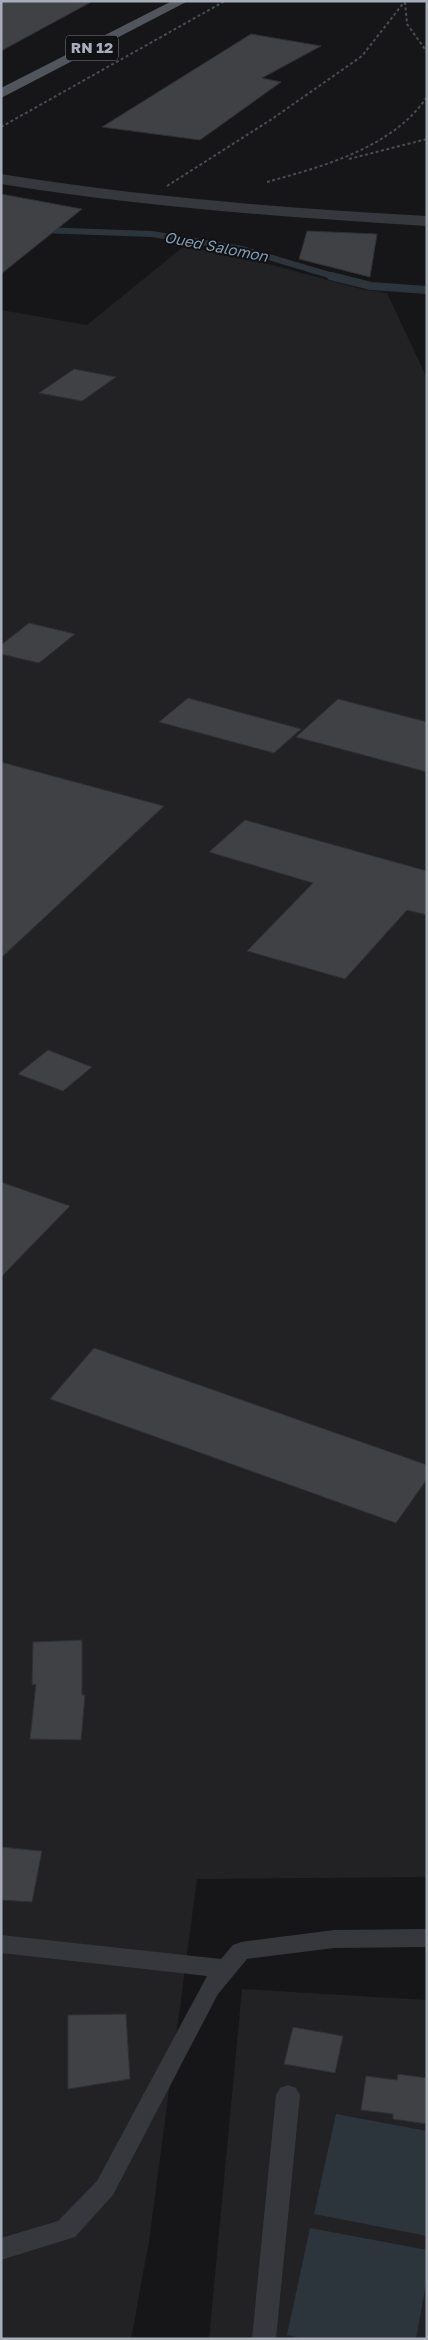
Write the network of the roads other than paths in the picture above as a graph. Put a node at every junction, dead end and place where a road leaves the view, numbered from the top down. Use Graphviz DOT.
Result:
graph roads {
  1 [pos="156,1"];
  2 [pos="182,1"];
  3 [pos="1,78"];
  4 [pos="1,94"];
  5 [pos="1,173"];
  6 [pos="1,179"];
  7 [pos="99,193"];
  8 [pos="427,220"];
  9 [pos="427,1938"];
  10 [pos="1,1944"];
  11 [pos="226,1969"];
  12 [pos="288,2095"];
  13 [pos="1,2249"];
  14 [pos="264,2339"];
  1 -- 3 [label="main road, RN 12"];
  2 -- 4 [label="main road, RN 12"];
  5 -- 7 [label="street"];
  6 -- 7 [label="street"];
  7 -- 8 [label="street"];
  9 -- 11 [label="lane"];
  10 -- 11 [label="lane"];
  11 -- 13 [label="lane"];
  12 -- 14 [label="lane"];
}
